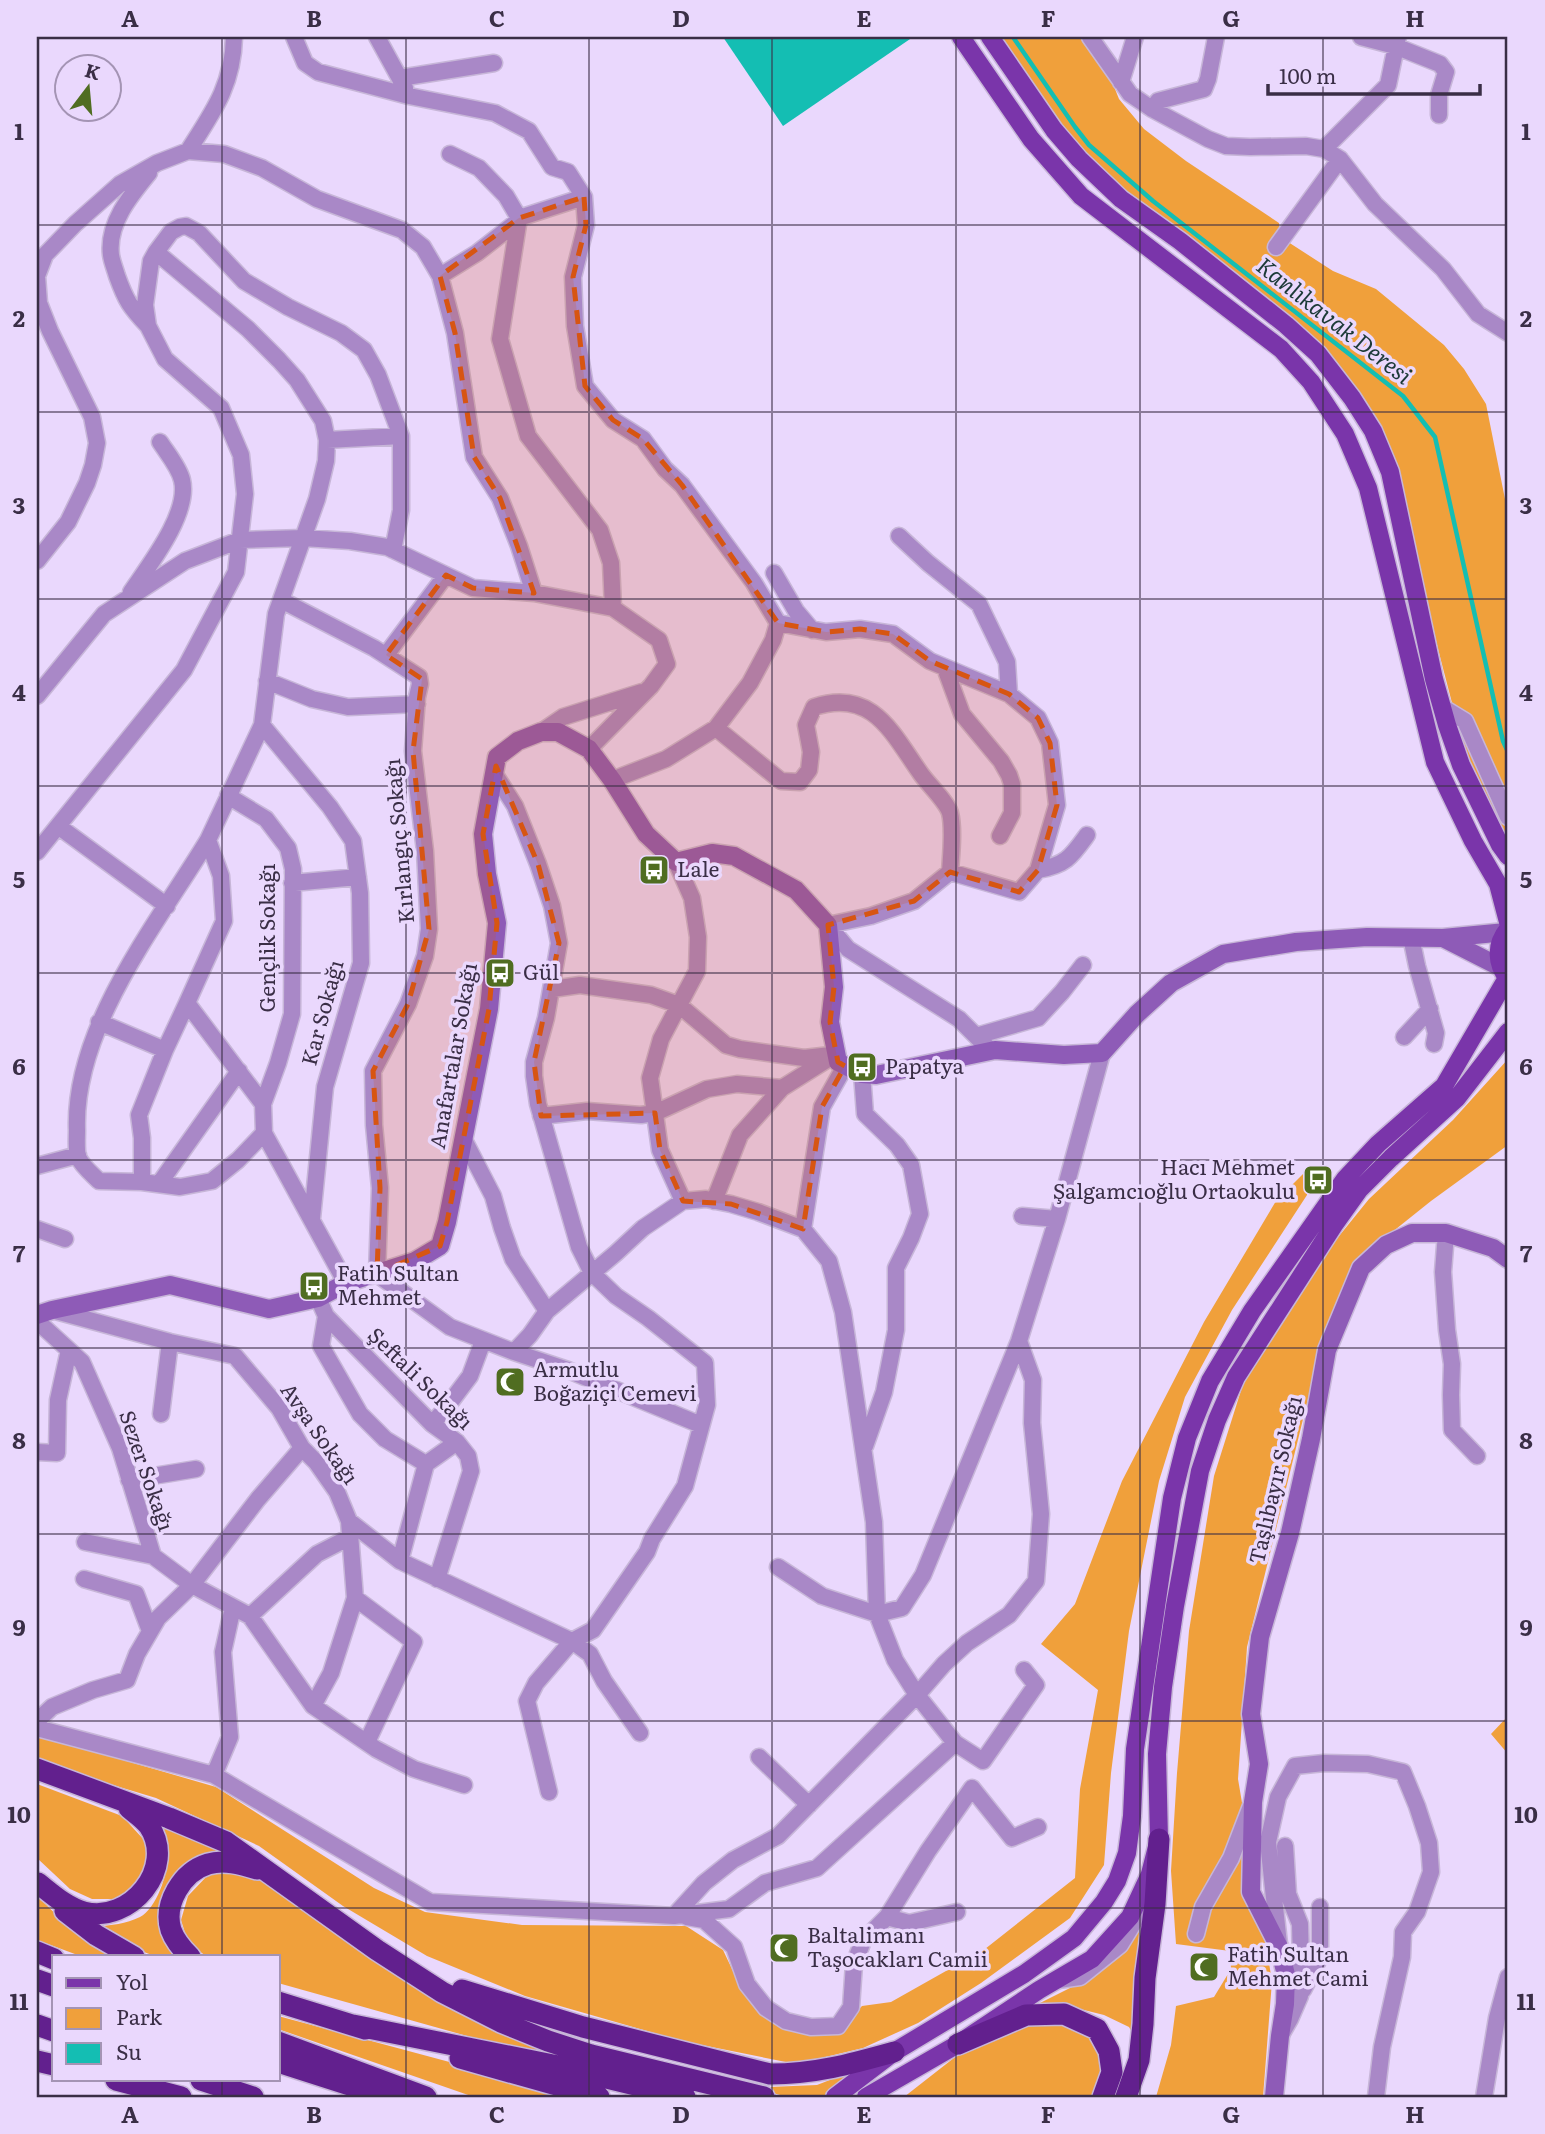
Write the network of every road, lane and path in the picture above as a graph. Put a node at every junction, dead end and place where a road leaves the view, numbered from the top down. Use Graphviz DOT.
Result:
graph roads {
  1 [pos="234,37"];
  2 [pos="294,37"];
  3 [pos="377,37"];
  4 [pos="961,37"];
  5 [pos="990,37"];
  6 [pos="1090,37"];
  7 [pos="1135,37"];
  8 [pos="1216,37"];
  9 [pos="1361,37"];
  10 [pos="1396,42"];
  11 [pos="494,63"];
  12 [pos="400,78"];
  13 [pos="1121,82"];
  14 [pos="409,96"];
  15 [pos="1152,109"];
  16 [pos="1439,115"];
  17 [pos="1324,149"];
  18 [pos="188,151"];
  19 [pos="450,154"];
  20 [pos="1340,159"];
  21 [pos="157,163"];
  22 [pos="584,197"];
  23 [pos="519,219"];
  24 [pos="1276,247"];
  25 [pos="156,252"];
  26 [pos="440,276"];
  27 [pos="148,326"];
  28 [pos="1508,334"];
  29 [pos="401,436"];
  30 [pos="327,440"];
  31 [pos="160,442"];
  32 [pos="899,536"];
  33 [pos="303,538"];
  34 [pos="240,540"];
  35 [pos="393,550"];
  36 [pos="37,561"];
  37 [pos="774,573"];
  38 [pos="446,575"];
  39 [pos="534,593"];
  40 [pos="126,599"];
  41 [pos="281,600"];
  42 [pos="613,608"];
  43 [pos="778,623"];
  44 [pos="812,630"];
  45 [pos="386,656"];
  46 [pos="945,668"];
  47 [pos="267,681"];
  48 [pos="646,691"];
  49 [pos="1009,694"];
  50 [pos="37,696"];
  51 [pos="417,705"];
  52 [pos="1442,707"];
  53 [pos="262,725"];
  54 [pos="716,728"];
  55 [pos="541,732"];
  56 [pos="589,749"];
  57 [pos="494,773"];
  58 [pos="612,780"];
  59 [pos="228,796"];
  60 [pos="1508,817"];
  61 [pos="58,826"];
  62 [pos="1087,835"];
  63 [pos="1000,836"];
  64 [pos="208,840"];
  65 [pos="37,852"];
  66 [pos="1508,856"];
  67 [pos="676,862"];
  68 [pos="1038,870"];
  69 [pos="950,872"];
  70 [pos="358,877"];
  71 [pos="292,883"];
  72 [pos="167,906"];
  73 [pos="828,925"];
  74 [pos="1507,928"];
  75 [pos="1411,937"];
  76 [pos="1443,938"];
  77 [pos="1083,965"];
  78 [pos="1505,975"];
  79 [pos="552,989"];
  80 [pos="187,1003"];
  81 [pos="679,1005"];
  82 [pos="1430,1009"];
  83 [pos="99,1022"];
  84 [pos="1508,1032"];
  85 [pos="976,1036"];
  86 [pos="1404,1037"];
  87 [pos="1434,1044"];
  88 [pos="165,1049"];
  89 [pos="991,1051"];
  90 [pos="1101,1053"];
  91 [pos="841,1060"];
  92 [pos="239,1071"];
  93 [pos="862,1074"];
  94 [pos="782,1088"];
  95 [pos="263,1104"];
  96 [pos="655,1113"];
  97 [pos="541,1116"];
  98 [pos="264,1133"];
  99 [pos="463,1138"];
  100 [pos="78,1155"];
  101 [pos="37,1166"];
  102 [pos="150,1183"];
  103 [pos="683,1201"];
  104 [pos="714,1201"];
  105 [pos="1022,1216"];
  106 [pos="312,1217"];
  107 [pos="1057,1219"];
  108 [pos="37,1229"];
  109 [pos="803,1229"];
  110 [pos="1446,1233"];
  111 [pos="65,1239"];
  112 [pos="1508,1259"];
  113 [pos="592,1273"];
  114 [pos="377,1274"];
  115 [pos="346,1283"];
  116 [pos="318,1298"];
  117 [pos="547,1311"];
  118 [pos="44,1312"];
  119 [pos="326,1317"];
  120 [pos="37,1321"];
  121 [pos="483,1341"];
  122 [pos="1019,1341"];
  123 [pos="170,1342"];
  124 [pos="69,1350"];
  125 [pos="514,1352"];
  126 [pos="161,1414"];
  127 [pos="432,1424"];
  128 [pos="701,1425"];
  129 [pos="457,1442"];
  130 [pos="302,1448"];
  131 [pos="864,1449"];
  132 [pos="37,1452"];
  133 [pos="1477,1456"];
  134 [pos="426,1464"];
  135 [pos="196,1469"];
  136 [pos="129,1480"];
  137 [pos="349,1529"];
  138 [pos="85,1542"];
  139 [pos="153,1556"];
  140 [pos="400,1561"];
  141 [pos="778,1567"];
  142 [pos="84,1579"];
  143 [pos="437,1579"];
  144 [pos="192,1586"];
  145 [pos="355,1598"];
  146 [pos="233,1607"];
  147 [pos="877,1614"];
  148 [pos="250,1616"];
  149 [pos="150,1632"];
  150 [pos="572,1641"];
  151 [pos="1024,1670"];
  152 [pos="917,1695"];
  153 [pos="313,1706"];
  154 [pos="37,1721"];
  155 [pos="37,1728"];
  156 [pos="640,1733"];
  157 [pos="367,1742"];
  158 [pos="955,1743"];
  159 [pos="759,1757"];
  160 [pos="37,1769"];
  161 [pos="215,1775"];
  162 [pos="464,1785"];
  163 [pos="549,1792"];
  164 [pos="120,1800"];
  165 [pos="1253,1802"];
  166 [pos="809,1805"];
  167 [pos="1038,1827"];
  168 [pos="1159,1839"];
  169 [pos="1285,1846"];
  170 [pos="272,1874"];
  171 [pos="37,1882"];
  172 [pos="1320,1907"];
  173 [pos="957,1912"];
  174 [pos="674,1916"];
  175 [pos="887,1917"];
  176 [pos="1196,1934"];
  177 [pos="1279,1947"];
  178 [pos="131,1955"];
  179 [pos="188,1955"];
  180 [pos="404,1967"];
  181 [pos="1508,1978"];
  182 [pos="1300,1996"];
  183 [pos="280,2001"];
  184 [pos="354,2025"];
  185 [pos="1280,2036"];
  186 [pos="280,2043"];
  187 [pos="958,2044"];
  188 [pos="894,2052"];
  189 [pos="280,2063"];
  190 [pos="914,2069"];
  191 [pos="124,2082"];
  192 [pos="207,2082"];
  193 [pos="181,2097"];
  194 [pos="254,2097"];
  195 [pos="387,2097"];
  196 [pos="426,2097"];
  197 [pos="599,2097"];
  198 [pos="685,2097"];
  199 [pos="764,2097"];
  200 [pos="835,2097"];
  201 [pos="866,2097"];
  202 [pos="893,2097"];
  203 [pos="1104,2097"];
  204 [pos="1126,2097"];
  205 [pos="1274,2097"];
  206 [pos="1376,2097"];
  207 [pos="1484,2097"];
  1 -- 18 [label="street"];
  2 -- 14 [label="street"];
  3 -- 12 [label="street"];
  4 -- 74 [label="main road"];
  5 -- 52 [label="main road"];
  6 -- 13 [label="street"];
  7 -- 13 [label="street"];
  8 -- 15 [label="street"];
  9 -- 10 [label="street"];
  10 -- 16 [label="street"];
  10 -- 17 [label="street"];
  11 -- 12 [label="street"];
  12 -- 14 [label="street"];
  13 -- 15 [label="street"];
  14 -- 22 [label="street"];
  15 -- 17 [label="street"];
  17 -- 20 [label="street"];
  18 -- 21 [label="street"];
  18 -- 26 [label="street"];
  19 -- 23 [label="street"];
  20 -- 24 [label="street"];
  20 -- 28 [label="street"];
  21 -- 27 [label="street"];
  21 -- 36 [label="street"];
  22 -- 23 [label="street"];
  22 -- 43 [label="street"];
  23 -- 26 [label="street"];
  23 -- 42 [label="street"];
  25 -- 27 [label="street"];
  25 -- 29 [label="street"];
  25 -- 30 [label="street"];
  26 -- 39 [label="street"];
  27 -- 34 [label="street"];
  29 -- 30 [label="street"];
  29 -- 35 [label="street"];
  30 -- 33 [label="street"];
  31 -- 40 [label="street"];
  32 -- 49 [label="street"];
  33 -- 34 [label="street"];
  33 -- 35 [label="street"];
  33 -- 41 [label="street"];
  34 -- 40 [label="street"];
  34 -- 61 [label="street"];
  35 -- 38 [label="street"];
  37 -- 44 [label="street"];
  38 -- 39 [label="street"];
  38 -- 45 [label="street"];
  39 -- 42 [label="street"];
  40 -- 50 [label="street"];
  41 -- 45 [label="street, Kırlangıç Sokağı"];
  41 -- 47 [label="street"];
  42 -- 48 [label="street"];
  43 -- 44 [label="street"];
  43 -- 54 [label="street"];
  44 -- 46 [label="street"];
  45 -- 51 [label="street, Kırlangıç Sokağı"];
  46 -- 49 [label="street"];
  46 -- 63 [label="street"];
  47 -- 51 [label="street"];
  47 -- 53 [label="street"];
  48 -- 55 [label="street"];
  48 -- 56 [label="street"];
  49 -- 68 [label="street"];
  51 -- 114 [label="street, Kırlangıç Sokağı"];
  52 -- 60 [label="street"];
  52 -- 66 [label="main road"];
  53 -- 59 [label="street"];
  53 -- 70 [label="street, Kar Sokağı"];
  54 -- 58 [label="street"];
  54 -- 69 [label="street"];
  55 -- 56 [label="main road"];
  55 -- 57 [label="main road, Anafartalar Sokağı"];
  56 -- 58 [label="main road"];
  57 -- 79 [label="street"];
  57 -- 99 [label="main road, Anafartalar Sokağı"];
  58 -- 67 [label="main road"];
  59 -- 64 [label="street"];
  59 -- 71 [label="street, Gençlik Sokağı"];
  61 -- 65 [label="street"];
  61 -- 72 [label="street"];
  62 -- 68 [label="street"];
  64 -- 72 [label="street"];
  64 -- 80 [label="street"];
  67 -- 73 [label="main road"];
  67 -- 81 [label="street"];
  68 -- 69 [label="street"];
  69 -- 73 [label="street"];
  70 -- 71 [label="street"];
  70 -- 106 [label="street, Kar Sokağı"];
  71 -- 95 [label="street, Gençlik Sokağı"];
  72 -- 83 [label="street"];
  73 -- 85 [label="street"];
  73 -- 91 [label="main road"];
  74 -- 76 [label="main road"];
  74 -- 78 [label="main road"];
  75 -- 76 [label="main road"];
  75 -- 82 [label="street"];
  75 -- 90 [label="main road"];
  76 -- 78 [label="main road"];
  77 -- 85 [label="street"];
  78 -- 188 [label="main road"];
  79 -- 81 [label="street"];
  79 -- 97 [label="street"];
  80 -- 88 [label="street"];
  80 -- 92 [label="street"];
  81 -- 91 [label="street"];
  81 -- 96 [label="street"];
  82 -- 86 [label="street"];
  82 -- 87 [label="street"];
  83 -- 88 [label="street"];
  83 -- 100 [label="street"];
  84 -- 168 [label="main road"];
  85 -- 89 [label="street"];
  88 -- 102 [label="street"];
  89 -- 90 [label="main road"];
  89 -- 93 [label="main road"];
  90 -- 107 [label="street"];
  91 -- 93 [label="main road"];
  91 -- 94 [label="street"];
  91 -- 109 [label="street"];
  92 -- 95 [label="street"];
  92 -- 102 [label="street"];
  93 -- 131 [label="street"];
  94 -- 96 [label="street"];
  94 -- 104 [label="street"];
  95 -- 98 [label="street"];
  96 -- 97 [label="street"];
  96 -- 103 [label="street"];
  97 -- 113 [label="street"];
  98 -- 102 [label="street"];
  98 -- 106 [label="street"];
  99 -- 114 [label="main road, Anafartalar Sokağı"];
  99 -- 117 [label="street"];
  100 -- 101 [label="street"];
  100 -- 102 [label="street"];
  103 -- 104 [label="street"];
  103 -- 113 [label="street"];
  104 -- 109 [label="street"];
  105 -- 107 [label="street"];
  106 -- 115 [label="street"];
  107 -- 122 [label="street"];
  108 -- 111 [label="street"];
  109 -- 131 [label="street"];
  110 -- 112 [label="main road, Taşlıbayır Sokağı"];
  110 -- 133 [label="street"];
  110 -- 165 [label="main road, Taşlıbayır Sokağı"];
  113 -- 117 [label="street"];
  113 -- 128 [label="street"];
  114 -- 115 [label="main road"];
  114 -- 121 [label="street"];
  115 -- 116 [label="main road"];
  116 -- 118 [label="main road"];
  116 -- 119 [label="street, Şeftali Sokağı"];
  117 -- 125 [label="street"];
  118 -- 123 [label="street, Avşa Sokağı"];
  119 -- 127 [label="street, Şeftali Sokağı"];
  119 -- 134 [label="street"];
  120 -- 124 [label="street, Sezer Sokağı"];
  121 -- 125 [label="street"];
  121 -- 127 [label="street"];
  122 -- 147 [label="street"];
  122 -- 152 [label="street"];
  123 -- 126 [label="street"];
  123 -- 130 [label="street, Avşa Sokağı"];
  124 -- 132 [label="street"];
  124 -- 136 [label="street, Sezer Sokağı"];
  125 -- 128 [label="street"];
  127 -- 129 [label="street, Şeftali Sokağı"];
  128 -- 150 [label="street"];
  129 -- 134 [label="street"];
  129 -- 143 [label="street, Şeftali Sokağı"];
  130 -- 137 [label="street, Avşa Sokağı"];
  130 -- 144 [label="street"];
  131 -- 147 [label="street"];
  134 -- 140 [label="street"];
  135 -- 136 [label="street"];
  136 -- 139 [label="street, Sezer Sokağı"];
  137 -- 140 [label="street, Avşa Sokağı"];
  137 -- 145 [label="street"];
  137 -- 148 [label="street"];
  138 -- 139 [label="street"];
  139 -- 144 [label="street, Sezer Sokağı"];
  140 -- 143 [label="street, Avşa Sokağı"];
  141 -- 147 [label="street"];
  142 -- 149 [label="street"];
  143 -- 150 [label="street, Avşa Sokağı"];
  144 -- 146 [label="street, Sezer Sokağı"];
  144 -- 149 [label="street"];
  145 -- 153 [label="street"];
  145 -- 157 [label="street"];
  146 -- 148 [label="street, Sezer Sokağı"];
  146 -- 161 [label="street"];
  147 -- 152 [label="street"];
  148 -- 153 [label="street, Sezer Sokağı"];
  149 -- 154 [label="street"];
  150 -- 156 [label="street"];
  150 -- 163 [label="street"];
  151 -- 158 [label="street"];
  152 -- 158 [label="street"];
  152 -- 166 [label="street"];
  153 -- 157 [label="street, Sezer Sokağı"];
  155 -- 161 [label="street"];
  157 -- 162 [label="street, Sezer Sokağı"];
  158 -- 174 [label="street"];
  159 -- 166 [label="street"];
  160 -- 164 [label="highway"];
  161 -- 174 [label="street"];
  164 -- 170 [label="highway"];
  164 -- 171 [label="highway"];
  165 -- 176 [label="street, Taşlıbayır Sokağı"];
  165 -- 177 [label="main road, Taşlıbayır Sokağı"];
  166 -- 174 [label="street"];
  167 -- 175 [label="street"];
  168 -- 187 [label="main road"];
  168 -- 204 [label="highway"];
  169 -- 182 [label="street"];
  170 -- 179 [label="highway"];
  170 -- 180 [label="highway"];
  171 -- 178 [label="highway"];
  172 -- 182 [label="street"];
  173 -- 175 [label="street"];
  174 -- 175 [label="street"];
  177 -- 185 [label="main road, Taşlıbayır Sokağı"];
  177 -- 206 [label="street"];
  180 -- 188 [label="highway"];
  180 -- 199 [label="highway"];
  181 -- 207 [label="street"];
  182 -- 185 [label="street"];
  183 -- 184 [label="highway"];
  184 -- 197 [label="highway"];
  184 -- 198 [label="highway"];
  185 -- 205 [label="main road, Taşlıbayır Sokağı"];
  186 -- 196 [label="highway"];
  187 -- 190 [label="main road"];
  187 -- 203 [label="highway"];
  188 -- 200 [label="main road"];
  189 -- 195 [label="highway"];
  190 -- 201 [label="main road"];
  190 -- 202 [label="main road"];
  191 -- 193 [label="highway"];
  192 -- 194 [label="highway"];
}
